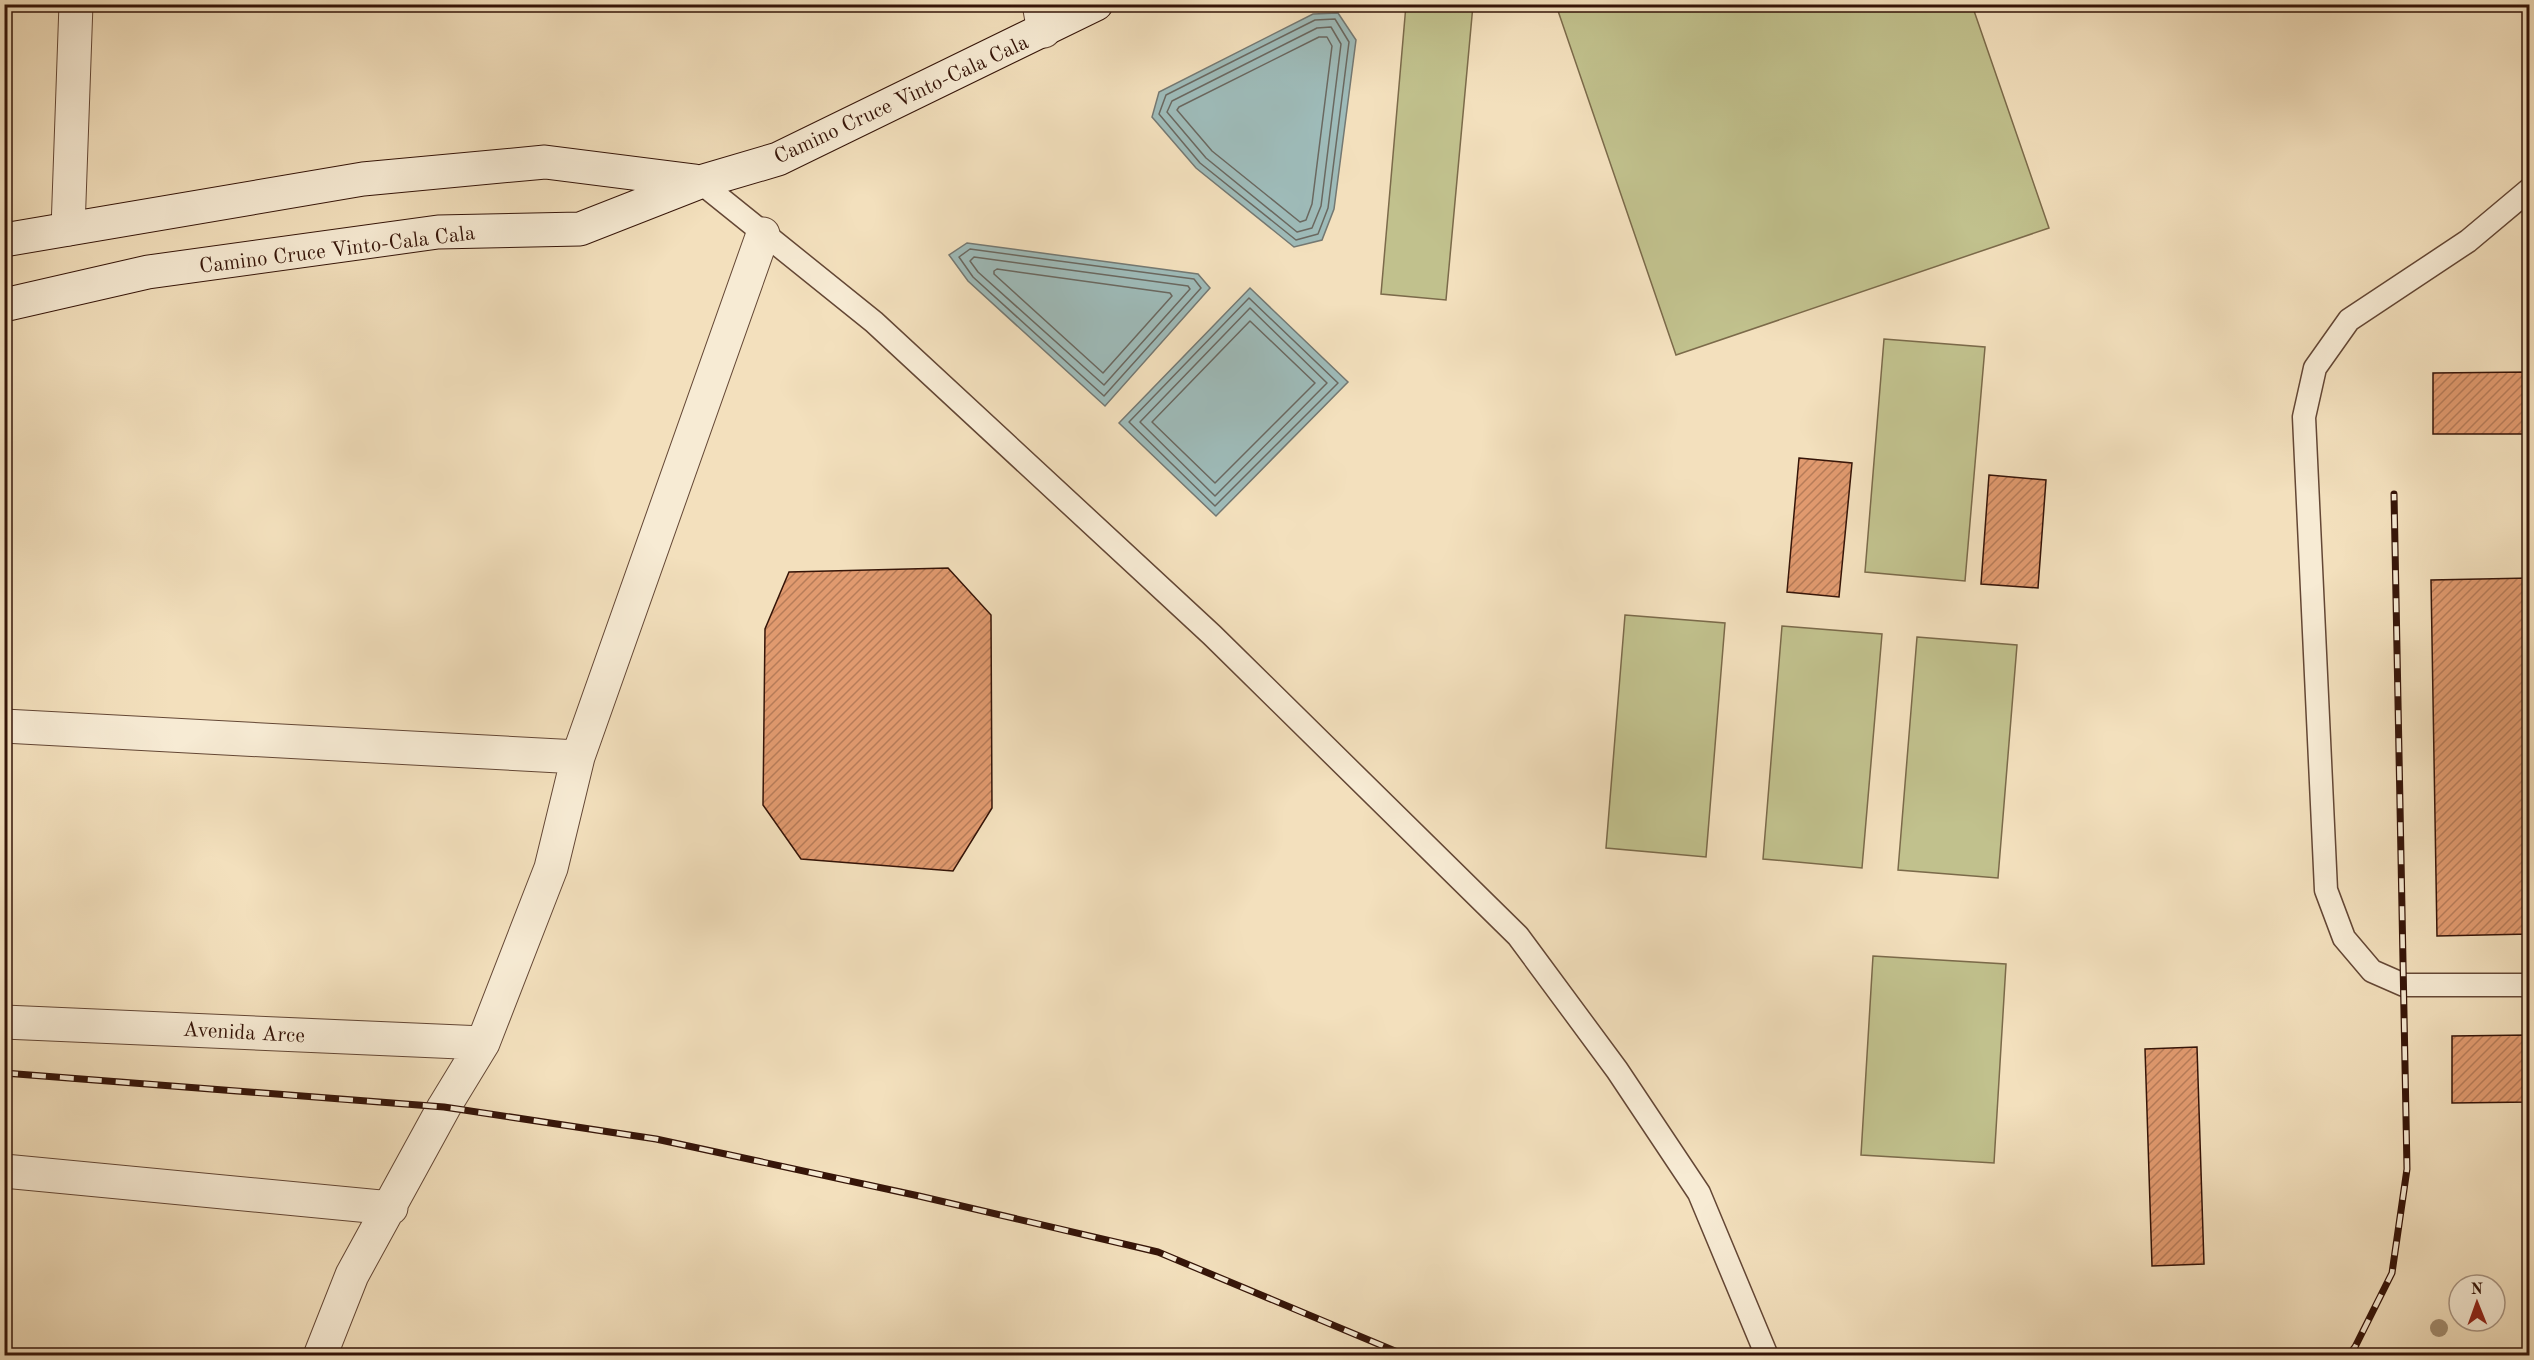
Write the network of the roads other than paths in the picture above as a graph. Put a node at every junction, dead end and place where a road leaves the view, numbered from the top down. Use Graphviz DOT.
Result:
graph roads {
  1 [pos="76,4"];
  2 [pos="1096,4"];
  3 [pos="1041,18"];
  4 [pos="700,182"];
  5 [pos="2529,189"];
  6 [pos="68,229"];
  7 [pos="763,234"];
  8 [pos="4,240"];
  9 [pos="4,304"];
  10 [pos="4,726"];
  11 [pos="579,757"];
  12 [pos="2529,985"];
  13 [pos="4,1022"];
  14 [pos="483,1043"];
  15 [pos="4,1171"];
  16 [pos="390,1208"];
  17 [pos="320,1356"];
  18 [pos="1767,1356"];
  1 -- 6 [label="street"];
  2 -- 3 [label="street, Camino Cruce Vinto-Cala Cala"];
  3 -- 4 [label="street, Camino Cruce Vinto-Cala Cala"];
  4 -- 6 [label="street, Camino Cruce Vinto-Cala Cala"];
  4 -- 7 [label="lane"];
  4 -- 9 [label="street, Camino Cruce Vinto-Cala Cala"];
  5 -- 12 [label="lane"];
  6 -- 8 [label="street, Camino Cruce Vinto-Cala Cala"];
  7 -- 11 [label="street"];
  7 -- 18 [label="lane"];
  10 -- 11 [label="street"];
  11 -- 14 [label="street"];
  13 -- 14 [label="street, Avenida Arce"];
  14 -- 16 [label="street"];
  15 -- 16 [label="street"];
  16 -- 17 [label="street"];
}
